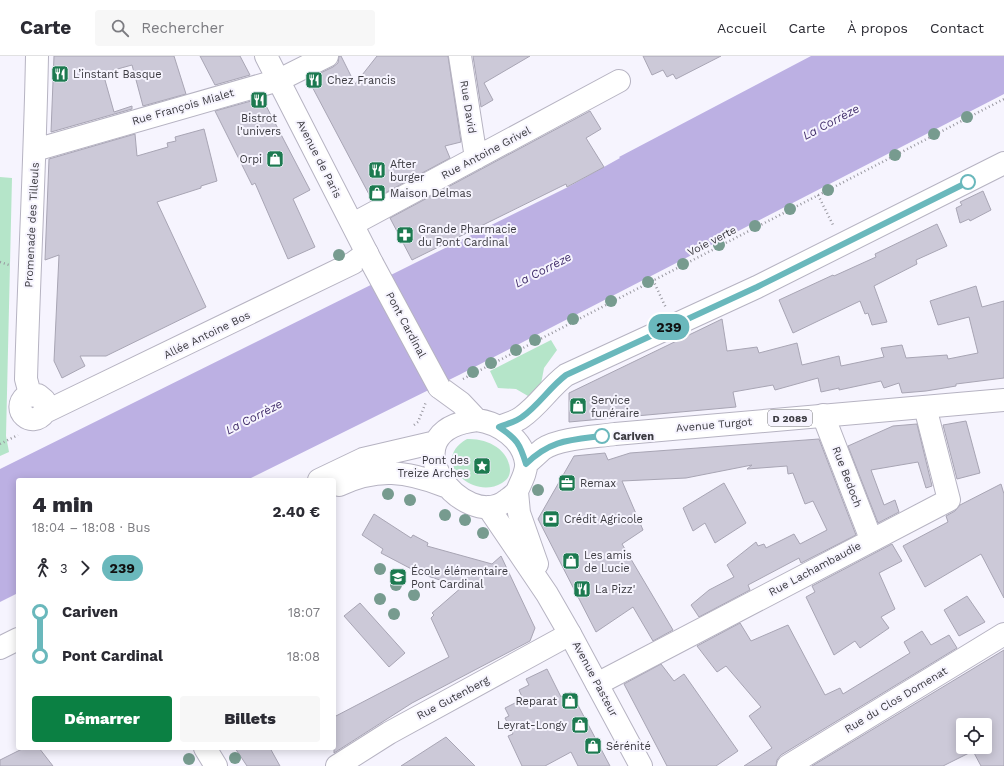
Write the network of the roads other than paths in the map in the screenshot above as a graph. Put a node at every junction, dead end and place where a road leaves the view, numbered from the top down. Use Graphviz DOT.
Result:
graph roads {
  1 [pos="37,56"];
  2 [pos="266,56"];
  3 [pos="327,56"];
  4 [pos="460,56"];
  5 [pos="279,80"];
  6 [pos="619,81"];
  7 [pos="36,150"];
  8 [pos="476,158"];
  9 [pos="1004,163"];
  10 [pos="352,224"];
  11 [pos="370,258"];
  12 [pos="436,391"];
  13 [pos="1004,400"];
  14 [pos="925,407"];
  15 [pos="45,412"];
  16 [pos="823,415"];
  17 [pos="477,420"];
  18 [pos="499,427"];
  19 [pos="441,435"];
  20 [pos="526,464"];
  21 [pos="323,478"];
  22 [pos="445,486"];
  23 [pos="336,487"];
  24 [pos="516,492"];
  25 [pos="488,507"];
  26 [pos="871,539"];
  27 [pos="547,594"];
  28 [pos="570,634"];
  29 [pos="1004,634"];
  30 [pos="16,640"];
  31 [pos="0,648"];
  32 [pos="597,684"];
  33 [pos="206,750"];
  34 [pos="216,766"];
  35 [pos="338,766"];
  36 [pos="641,766"];
  37 [pos="788,766"];
  1 -- 7 [label="street, Promenade des Tilleuls"];
  2 -- 5 [label="street, Avenue de Paris"];
  3 -- 5 [label="street, Rue François Mialet"];
  4 -- 8 [label="street, Rue David"];
  5 -- 7 [label="street, Rue François Mialet"];
  5 -- 10 [label="street, Avenue de Paris"];
  6 -- 8 [label="street, Rue Antoine Grivel"];
  7 -- 15 [label="street, Promenade des Tilleuls"];
  8 -- 10 [label="street, Rue Antoine Grivel"];
  9 -- 18 [label="street"];
  10 -- 11 [label="street, Avenue de Paris"];
  11 -- 12 [label="street, Pont Cardinal, bridge"];
  11 -- 15 [label="street, Allée Antoine Bos"];
  12 -- 17 [label="street"];
  12 -- 19 [label="street"];
  13 -- 14 [label="street, Avenue Turgot / D 2089"];
  14 -- 16 [label="street, Avenue Turgot / D 2089"];
  14 -- 26 [label="street, Rue Lachambaudie"];
  16 -- 20 [label="street, Avenue Turgot / D 2089"];
  16 -- 26 [label="street, Rue Bedoch"];
  17 -- 18 [label="street"];
  17 -- 19 [label="street"];
  18 -- 20 [label="street"];
  19 -- 21 [label="street"];
  19 -- 22 [label="street"];
  20 -- 24 [label="street"];
  22 -- 23 [label="street"];
  22 -- 25 [label="street"];
  24 -- 25 [label="street"];
  24 -- 27 [label="street, Avenue Pasteur"];
  25 -- 27 [label="street, Avenue Pasteur"];
  26 -- 32 [label="street, Rue Lachambaudie"];
  27 -- 28 [label="street, Avenue Pasteur"];
  28 -- 32 [label="street, Avenue Pasteur"];
  28 -- 35 [label="street, Rue Gutenberg"];
  29 -- 37 [label="street, Rue du Clos Domenat"];
  30 -- 31 [label="street"];
  32 -- 36 [label="street, Avenue Pasteur"];
  33 -- 34 [label="street"];
}
